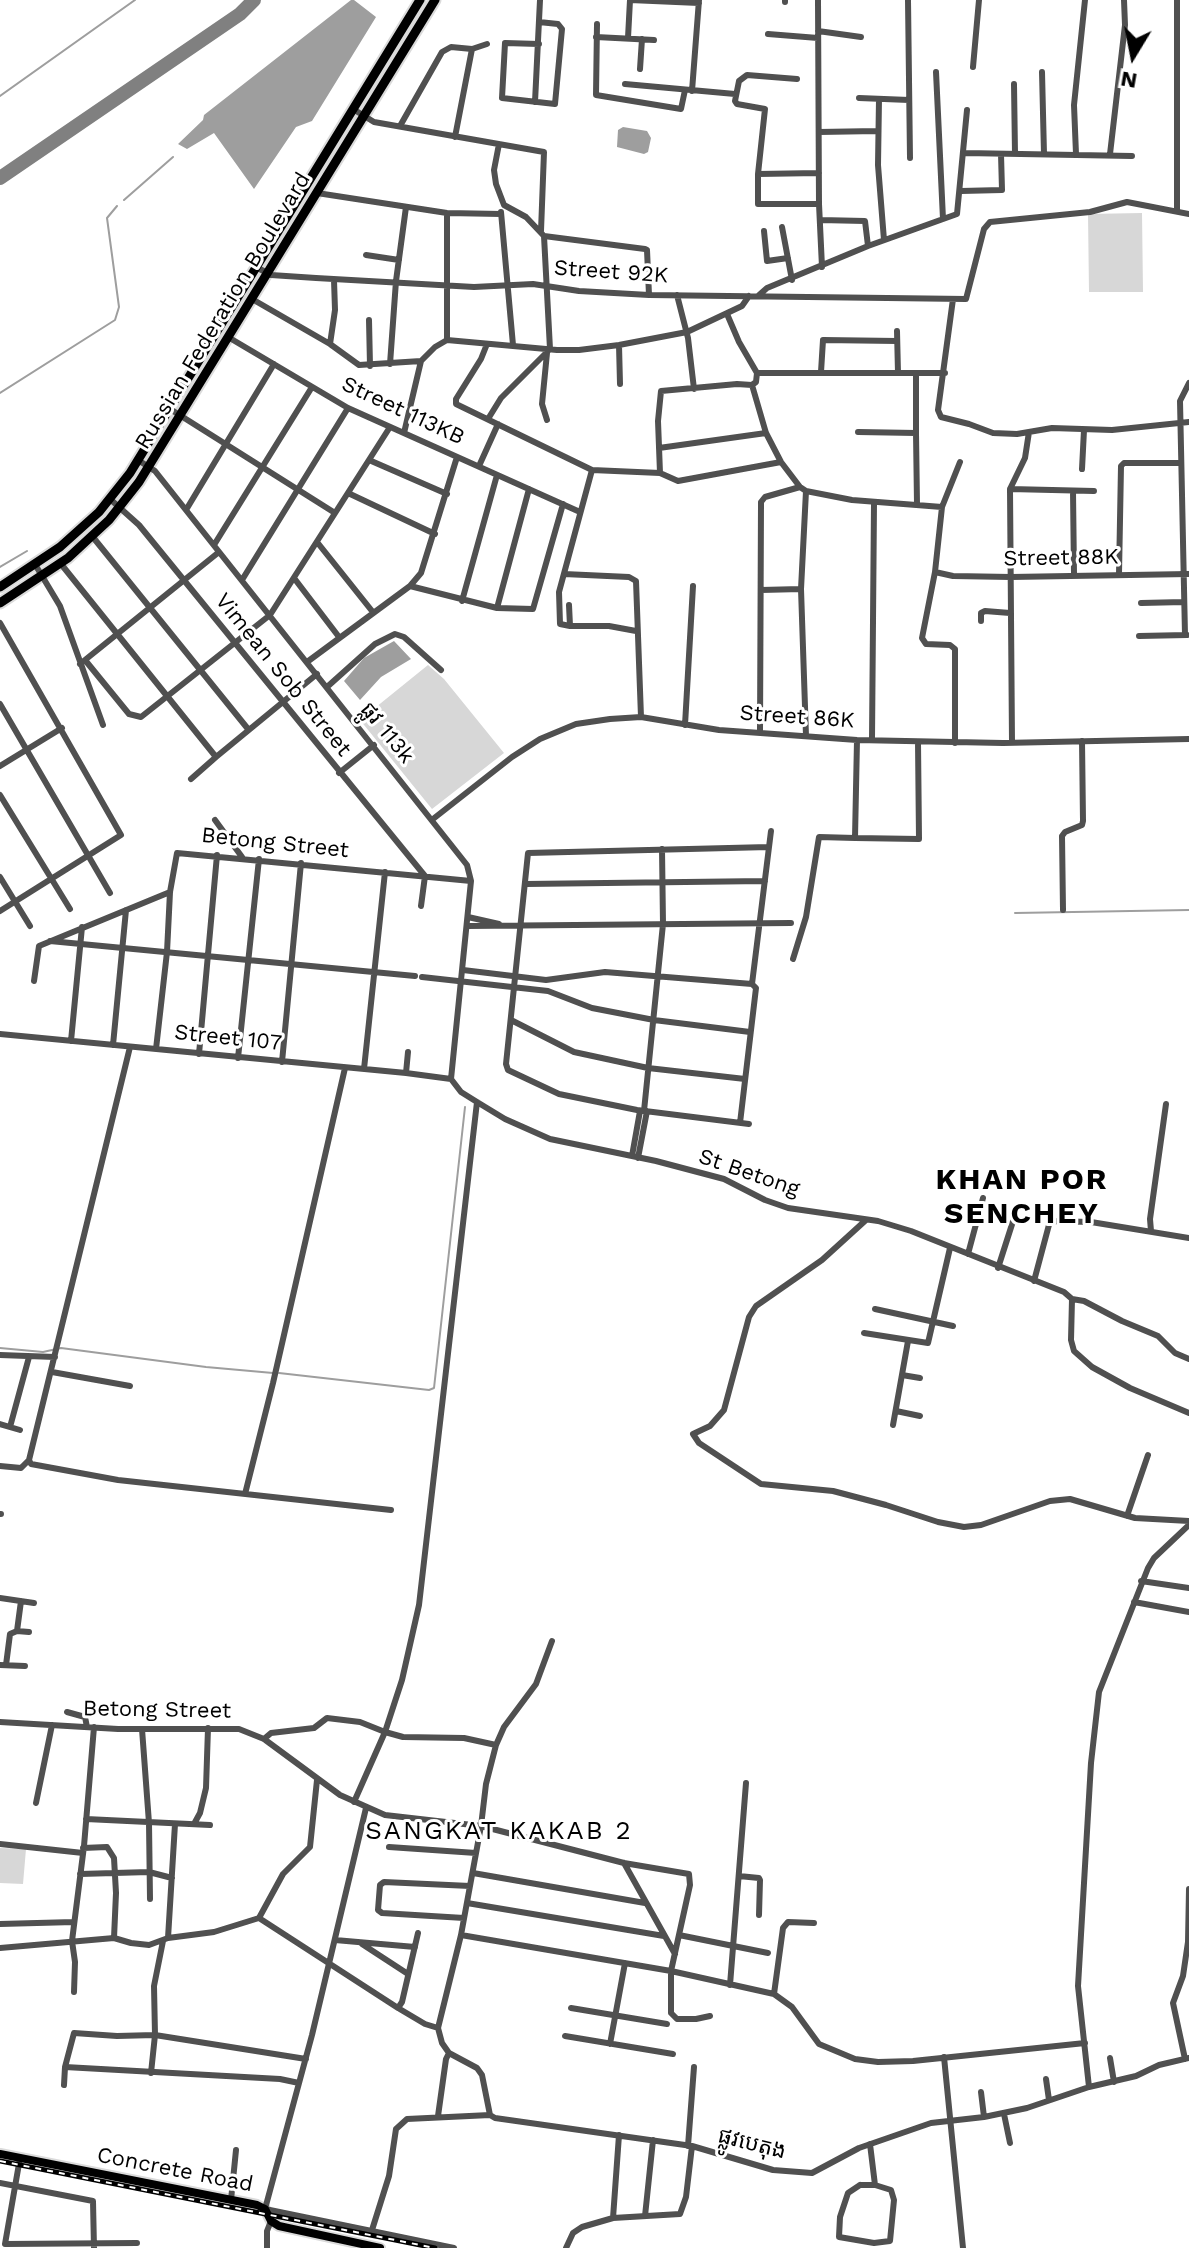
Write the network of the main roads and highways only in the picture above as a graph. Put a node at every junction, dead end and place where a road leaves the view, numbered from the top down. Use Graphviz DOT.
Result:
graph roads {
  1 [pos="420,0"];
  2 [pos="435,0"];
  3 [pos="0,587"];
  4 [pos="0,603"];
  5 [pos="0,2154"];
  6 [pos="380,2248"];
  1 -- 3 [label="highway, Russian Federation Boulevard"];
  2 -- 4 [label="highway, Russian Federation Boulevard"];
  5 -- 6 [label="main road, Concrete Road"];
}
